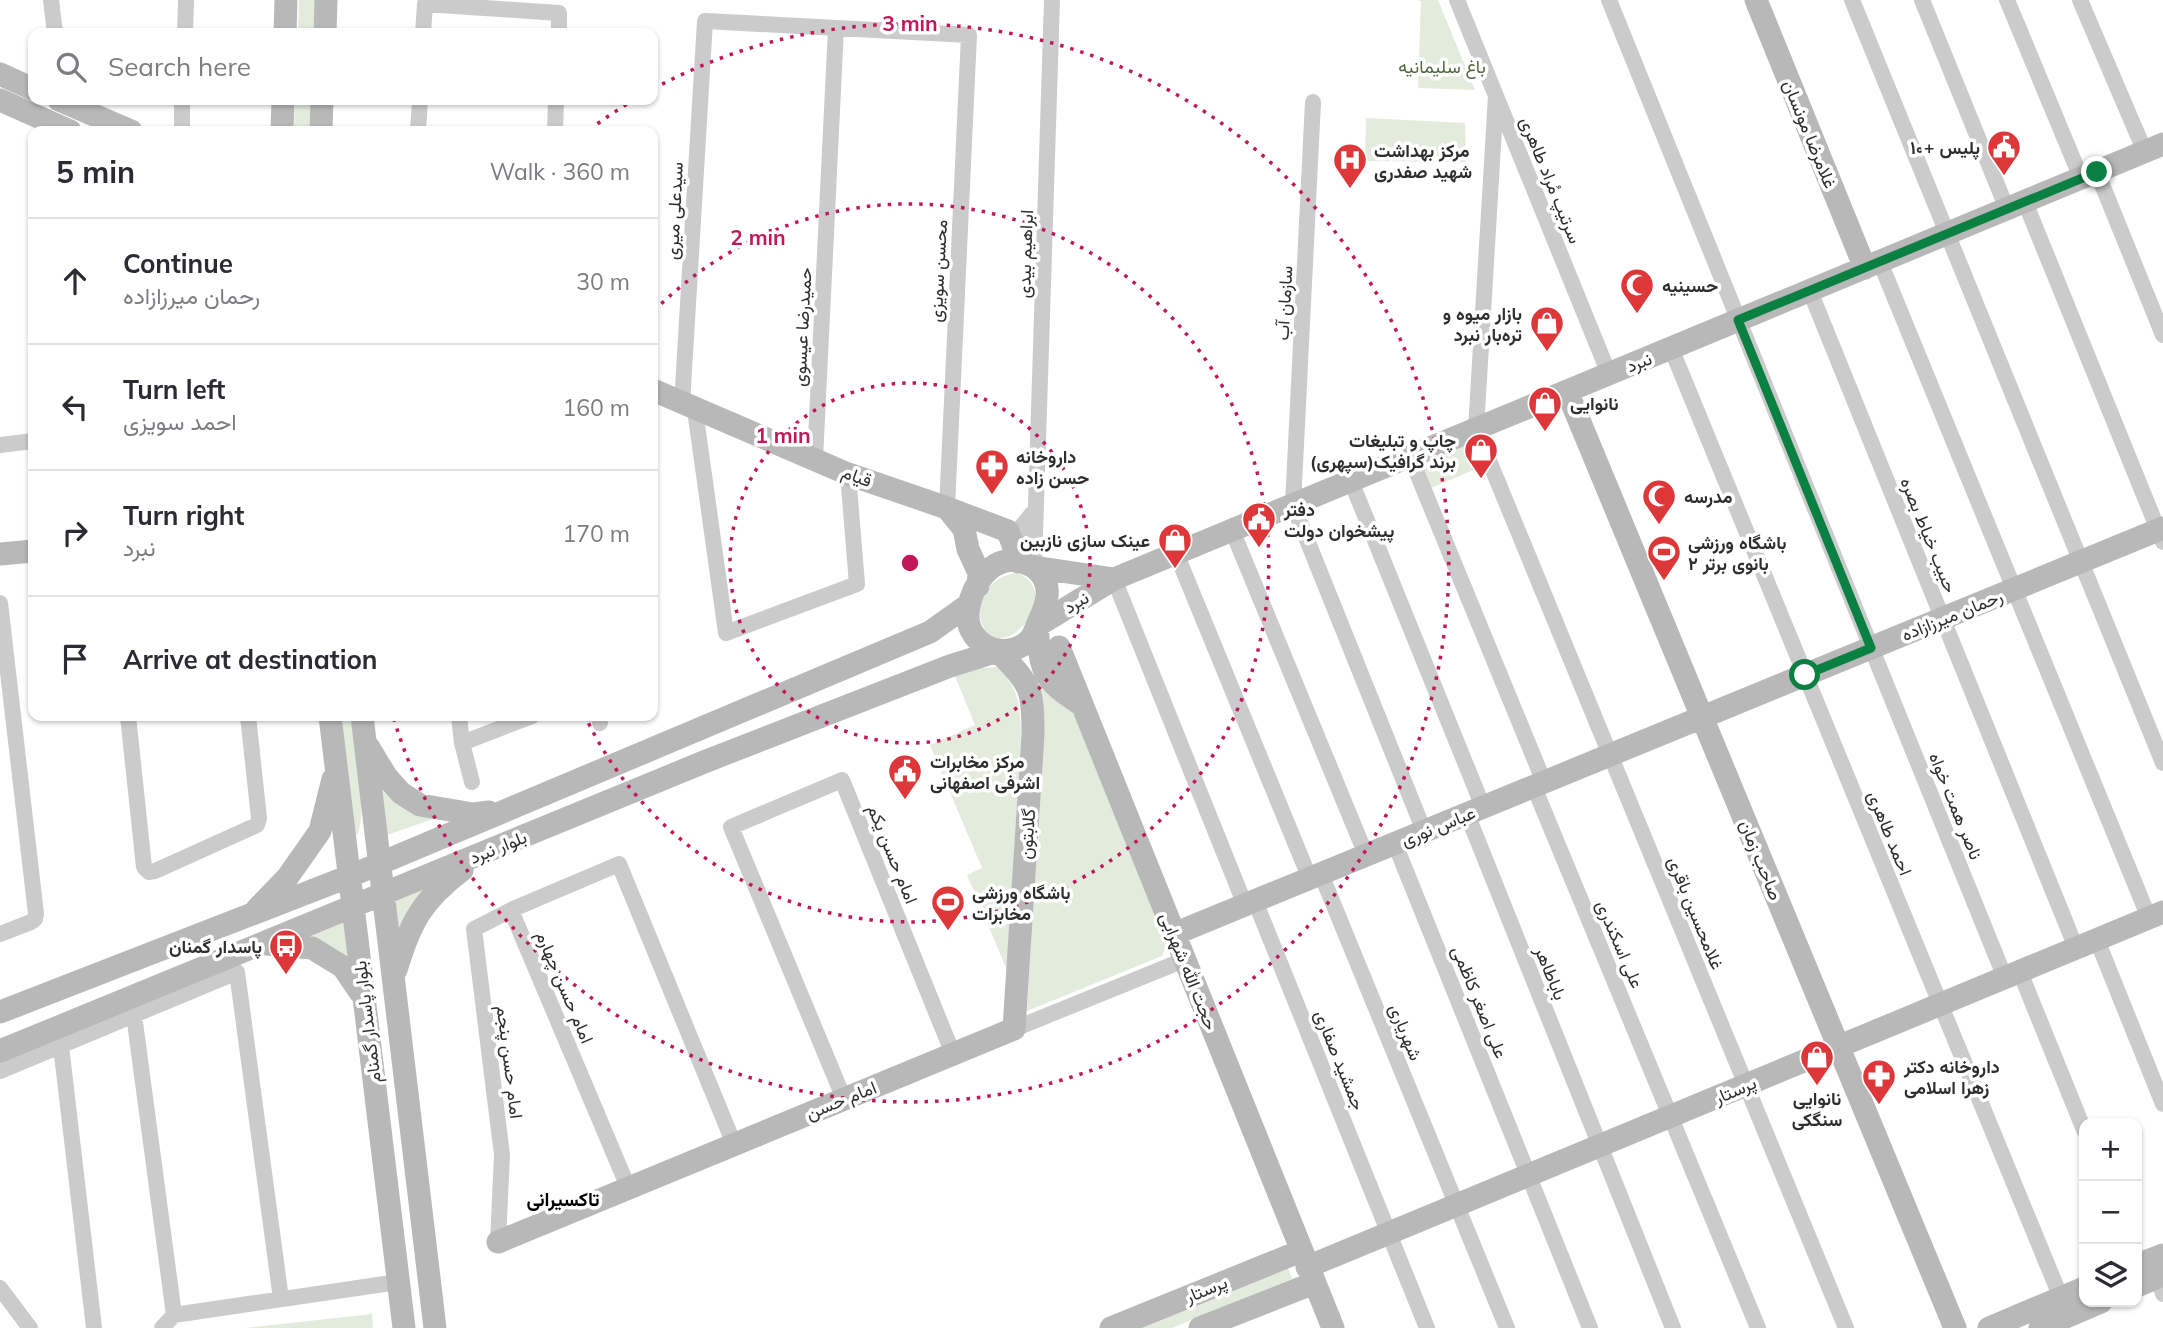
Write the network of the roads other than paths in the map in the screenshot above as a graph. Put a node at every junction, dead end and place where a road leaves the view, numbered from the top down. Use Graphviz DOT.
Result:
graph roads {
  1 [pos="51,0"];
  2 [pos="186,0"];
  3 [pos="286,0"];
  4 [pos="326,0"];
  5 [pos="1052,0"];
  6 [pos="1457,0"];
  7 [pos="1609,0"];
  8 [pos="1756,0"];
  9 [pos="1852,0"];
  10 [pos="1922,0"];
  11 [pos="2007,0"];
  12 [pos="2080,0"];
  13 [pos="54,28"];
  14 [pos="185,28"];
  15 [pos="285,28"];
  16 [pos="324,28"];
  17 [pos="423,28"];
  18 [pos="559,28"];
  19 [pos="836,28"];
  20 [pos="0,74"];
  21 [pos="28,87"];
  22 [pos="1496,96"];
  23 [pos="0,100"];
  24 [pos="1313,102"];
  25 [pos="73,105"];
  26 [pos="182,105"];
  27 [pos="283,105"];
  28 [pos="322,105"];
  29 [pos="420,105"];
  30 [pos="556,105"];
  31 [pos="55,126"];
  32 [pos="120,126"];
  33 [pos="182,126"];
  34 [pos="282,126"];
  35 [pos="321,126"];
  36 [pos="418,126"];
  37 [pos="555,126"];
  38 [pos="2154,148"];
  39 [pos="2089,175"];
  40 [pos="2016,205"];
  41 [pos="1947,234"];
  42 [pos="1872,265"];
  43 [pos="1810,291"];
  44 [pos="1738,320"];
  45 [pos="2163,335"];
  46 [pos="1671,348"];
  47 [pos="1609,374"];
  48 [pos="1567,391"];
  49 [pos="658,392"];
  50 [pos="688,407"];
  51 [pos="1476,429"];
  52 [pos="28,442"];
  53 [pos="0,445"];
  54 [pos="1410,456"];
  55 [pos="815,459"];
  56 [pos="848,474"];
  57 [pos="1351,481"];
  58 [pos="1293,505"];
  59 [pos="947,508"];
  60 [pos="1233,530"];
  61 [pos="2161,533"];
  62 [pos="28,551"];
  63 [pos="1176,553"];
  64 [pos="0,554"];
  65 [pos="2081,562"];
  66 [pos="1027,564"];
  67 [pos="1115,579"];
  68 [pos="2014,589"];
  69 [pos="973,596"];
  70 [pos="0,604"];
  71 [pos="1942,619"];
  72 [pos="1037,626"];
  73 [pos="1059,647"];
  74 [pos="1871,648"];
  75 [pos="998,650"];
  76 [pos="1805,675"];
  77 [pos="1082,705"];
  78 [pos="1702,718"];
  79 [pos="129,721"];
  80 [pos="249,721"];
  81 [pos="331,721"];
  82 [pos="363,721"];
  83 [pos="459,721"];
  84 [pos="519,721"];
  85 [pos="365,741"];
  86 [pos="462,743"];
  87 [pos="1610,755"];
  88 [pos="2163,763"];
  89 [pos="336,767"];
  90 [pos="472,782"];
  91 [pos="1539,785"];
  92 [pos="510,809"];
  93 [pos="1475,811"];
  94 [pos="1424,831"];
  95 [pos="1395,844"];
  96 [pos="483,853"];
  97 [pos="1366,855"];
  98 [pos="380,863"];
  99 [pos="349,876"];
  100 [pos="1315,876"];
  101 [pos="383,894"];
  102 [pos="1250,903"];
  103 [pos="353,906"];
  104 [pos="511,910"];
  105 [pos="252,914"];
  106 [pos="2156,915"];
  107 [pos="0,934"];
  108 [pos="1174,934"];
  109 [pos="260,944"];
  110 [pos="2086,944"];
  111 [pos="1185,960"];
  112 [pos="2012,975"];
  113 [pos="394,980"];
  114 [pos="364,997"];
  115 [pos="1940,1005"];
  116 [pos="0,1012"];
  117 [pos="134,1016"];
  118 [pos="1014,1029"];
  119 [pos="61,1045"];
  120 [pos="1838,1047"];
  121 [pos="0,1051"];
  122 [pos="953,1054"];
  123 [pos="0,1071"];
  124 [pos="1746,1085"];
  125 [pos="844,1099"];
  126 [pos="2163,1104"];
  127 [pos="1671,1116"];
  128 [pos="2079,1119"];
  129 [pos="734,1144"];
  130 [pos="1600,1146"];
  131 [pos="1529,1175"];
  132 [pos="628,1187"];
  133 [pos="1456,1205"];
  134 [pos="1389,1233"];
  135 [pos="498,1242"];
  136 [pos="1307,1267"];
  137 [pos="398,1282"];
  138 [pos="0,1288"];
  139 [pos="2079,1290"];
  140 [pos="2061,1298"];
  141 [pos="281,1299"];
  142 [pos="2090,1307"];
  143 [pos="174,1315"];
  144 [pos="1228,1323"];
  145 [pos="2044,1327"];
  146 [pos="30,1328"];
  147 [pos="93,1328"];
  148 [pos="162,1328"];
  149 [pos="404,1328"];
  150 [pos="435,1328"];
  151 [pos="1111,1328"];
  152 [pos="1200,1328"];
  153 [pos="1333,1328"];
  154 [pos="1427,1328"];
  155 [pos="1507,1328"];
  156 [pos="1590,1328"];
  157 [pos="1673,1328"];
  158 [pos="1758,1328"];
  159 [pos="1846,1328"];
  160 [pos="1955,1328"];
  161 [pos="1989,1328"];
  1 -- 13 [label="street"];
  2 -- 14 [label="street"];
  3 -- 15 [label="street"];
  4 -- 16 [label="street"];
  5 -- 66 [label="street, ابراهیم بیدی"];
  6 -- 22 [label="street, سرتیپ مُراد طاهری"];
  7 -- 44 [label="street, ناصر همت خواه"];
  8 -- 42 [label="street, غلامرضا مونسان"];
  9 -- 41 [label="street"];
  10 -- 40 [label="street"];
  11 -- 39 [label="street"];
  12 -- 38 [label="street"];
  17 -- 18 [label="street"];
  19 -- 50 [label="street, سیدعلی میری"];
  19 -- 55 [label="street, حمیدرضا عیسوی"];
  19 -- 59 [label="street, محسن سویزی"];
  20 -- 21 [label="street"];
  22 -- 47 [label="street, سرتیپ مُراد طاهری"];
  22 -- 51 [label="street"];
  23 -- 31 [label="street"];
  24 -- 58 [label="street, سازمان آب"];
  25 -- 32 [label="street"];
  26 -- 33 [label="street"];
  27 -- 34 [label="street"];
  28 -- 35 [label="street"];
  29 -- 36 [label="street"];
  30 -- 37 [label="street"];
  38 -- 39 [label="street, نبرد"];
  39 -- 40 [label="street, نبرد"];
  39 -- 45 [label="street"];
  40 -- 41 [label="street, نبرد"];
  40 -- 61 [label="street"];
  41 -- 42 [label="street, نبرد"];
  41 -- 65 [label="street"];
  42 -- 43 [label="street, نبرد"];
  42 -- 68 [label="street"];
  43 -- 44 [label="street, نبرد"];
  43 -- 71 [label="street, حبیب خیاط بصره"];
  44 -- 46 [label="street, نبرد"];
  44 -- 74 [label="street, ناصر همت خواه"];
  46 -- 47 [label="street, نبرد"];
  46 -- 76 [label="street, احمد طاهری"];
  47 -- 48 [label="street, نبرد"];
  48 -- 51 [label="street, نبرد"];
  48 -- 78 [label="street, صاحب زمان"];
  49 -- 50 [label="street, قیام"];
  50 -- 55 [label="street, قیام"];
  50 -- 56 [label="street, سیدعلی میری"];
  51 -- 54 [label="street, نبرد"];
  51 -- 87 [label="street, غلامحسین باقری"];
  52 -- 53 [label="street"];
  54 -- 57 [label="street, نبرد"];
  54 -- 91 [label="street, علی اسکندری"];
  55 -- 56 [label="street, قیام"];
  56 -- 59 [label="street, قیام"];
  57 -- 58 [label="street, نبرد"];
  57 -- 93 [label="street, باباطاهر"];
  58 -- 60 [label="street, نبرد"];
  58 -- 94 [label="street"];
  59 -- 66 [label="street, قیام"];
  59 -- 69 [label="street"];
  60 -- 63 [label="street, نبرد"];
  60 -- 97 [label="street"];
  61 -- 65 [label="street, رحمان میرزازاده"];
  62 -- 64 [label="street"];
  63 -- 67 [label="street, نبرد"];
  63 -- 100 [label="street, شهریاری"];
  65 -- 68 [label="street, رحمان میرزازاده"];
  65 -- 88 [label="street"];
  66 -- 67 [label="street, نبرد"];
  66 -- 69 [label="street"];
  66 -- 72 [label="street"];
  67 -- 72 [label="street, نبرد"];
  67 -- 102 [label="street, جمشید صفاری"];
  68 -- 71 [label="street, رحمان میرزازاده"];
  68 -- 106 [label="street"];
  69 -- 75 [label="street"];
  69 -- 92 [label="street, بلوار نبرد"];
  70 -- 107 [label="street"];
  71 -- 74 [label="street, رحمان میرزازاده"];
  71 -- 110 [label="street, حبیب خیاط بصره"];
  72 -- 75 [label="street"];
  72 -- 77 [label="street"];
  73 -- 77 [label="street, حجت الله شهرابی"];
  74 -- 76 [label="street, رحمان میرزازاده"];
  74 -- 112 [label="street, ناصر همت خواه"];
  75 -- 96 [label="street, بلوار نبرد"];
  75 -- 118 [label="street, گلابتون"];
  76 -- 78 [label="street, رحمان میرزازاده"];
  76 -- 115 [label="street, احمد طاهری"];
  77 -- 108 [label="street, حجت الله شهرابی"];
  78 -- 87 [label="street, عباس نوری"];
  78 -- 120 [label="street, صاحب زمان"];
  79 -- 80 [label="street"];
  81 -- 89 [label="street, بلوار پاسدار گمنام"];
  82 -- 85 [label="street, بلوار پاسدار گمنام"];
  83 -- 86 [label="street"];
  84 -- 86 [label="street"];
  85 -- 92 [label="street"];
  85 -- 98 [label="street, بلوار پاسدار گمنام"];
  86 -- 90 [label="street"];
  87 -- 91 [label="street, عباس نوری"];
  87 -- 124 [label="street, غلامحسین باقری"];
  89 -- 99 [label="street, بلوار پاسدار گمنام"];
  89 -- 105 [label="street"];
  91 -- 93 [label="street, عباس نوری"];
  91 -- 127 [label="street, علی اسکندری"];
  92 -- 98 [label="street, بلوار نبرد"];
  93 -- 94 [label="street, عباس نوری"];
  93 -- 130 [label="street, باباطاهر"];
  94 -- 95 [label="street, عباس نوری"];
  95 -- 97 [label="street, عباس نوری"];
  95 -- 131 [label="street, علی اصغر کاظمی"];
  96 -- 101 [label="street, بلوار نبرد"];
  96 -- 113 [label="street"];
  97 -- 100 [label="street, عباس نوری"];
  98 -- 99 [label="street, بلوار نبرد"];
  98 -- 101 [label="street, بلوار پاسدار گمنام"];
  99 -- 103 [label="street, بلوار پاسدار گمنام"];
  99 -- 105 [label="street, بلوار نبرد"];
  100 -- 102 [label="street, عباس نوری"];
  100 -- 133 [label="street, شهریاری"];
  101 -- 103 [label="street, بلوار نبرد"];
  101 -- 113 [label="street, بلوار پاسدار گمنام"];
  102 -- 108 [label="street, عباس نوری"];
  102 -- 134 [label="street, جمشید صفاری"];
  103 -- 109 [label="street, بلوار نبرد"];
  103 -- 114 [label="street, بلوار پاسدار گمنام"];
  104 -- 129 [label="street"];
  104 -- 132 [label="street, امام حسن چهارم"];
  104 -- 135 [label="street, امام حسن پنجم"];
  105 -- 116 [label="street, بلوار نبرد"];
  106 -- 110 [label="street, پرستار"];
  108 -- 111 [label="street, حجت الله شهرابی"];
  109 -- 114 [label="street"];
  109 -- 121 [label="street, بلوار نبرد"];
  110 -- 112 [label="street, پرستار"];
  110 -- 126 [label="street, حبیب خیاط بصره"];
  111 -- 118 [label="street, امام حسن"];
  111 -- 136 [label="street, حجت الله شهرابی"];
  112 -- 115 [label="street, پرستار"];
  112 -- 128 [label="street, ناصر همت خواه"];
  113 -- 150 [label="street, بلوار پاسدار گمنام"];
  114 -- 137 [label="street, بلوار پاسدار گمنام"];
  115 -- 120 [label="street, پرستار"];
  115 -- 140 [label="street, احمد طاهری"];
  117 -- 119 [label="street"];
  117 -- 141 [label="street"];
  117 -- 143 [label="street"];
  118 -- 122 [label="street, امام حسن"];
  119 -- 123 [label="street"];
  119 -- 147 [label="street"];
  120 -- 124 [label="street, پرستار"];
  120 -- 160 [label="street, صاحب زمان"];
  122 -- 125 [label="street, امام حسن"];
  122 -- 125 [label="street, امام حسن یکم"];
  124 -- 127 [label="street, پرستار"];
  124 -- 159 [label="street, غلامحسین باقری"];
  125 -- 129 [label="street, امام حسن"];
  127 -- 130 [label="street, پرستار"];
  127 -- 158 [label="street, علی اسکندری"];
  129 -- 132 [label="street, امام حسن"];
  130 -- 131 [label="street, پرستار"];
  130 -- 157 [label="street, باباطاهر"];
  131 -- 133 [label="street, پرستار"];
  131 -- 156 [label="street, علی اصغر کاظمی"];
  132 -- 135 [label="street, امام حسن"];
  133 -- 134 [label="street, پرستار"];
  133 -- 155 [label="street, شهریاری"];
  134 -- 136 [label="street, پرستار"];
  134 -- 154 [label="street, جمشید صفاری"];
  136 -- 144 [label="street, پرستار"];
  136 -- 151 [label="street, پرستار"];
  136 -- 153 [label="street, حجت الله شهرابی"];
  137 -- 141 [label="street"];
  137 -- 149 [label="street, بلوار پاسدار گمنام"];
  138 -- 146 [label="street"];
  139 -- 140 [label="street"];
  140 -- 161 [label="street"];
  141 -- 143 [label="street"];
  142 -- 145 [label="street"];
  143 -- 148 [label="street"];
  144 -- 152 [label="street, پرستار"];
}
